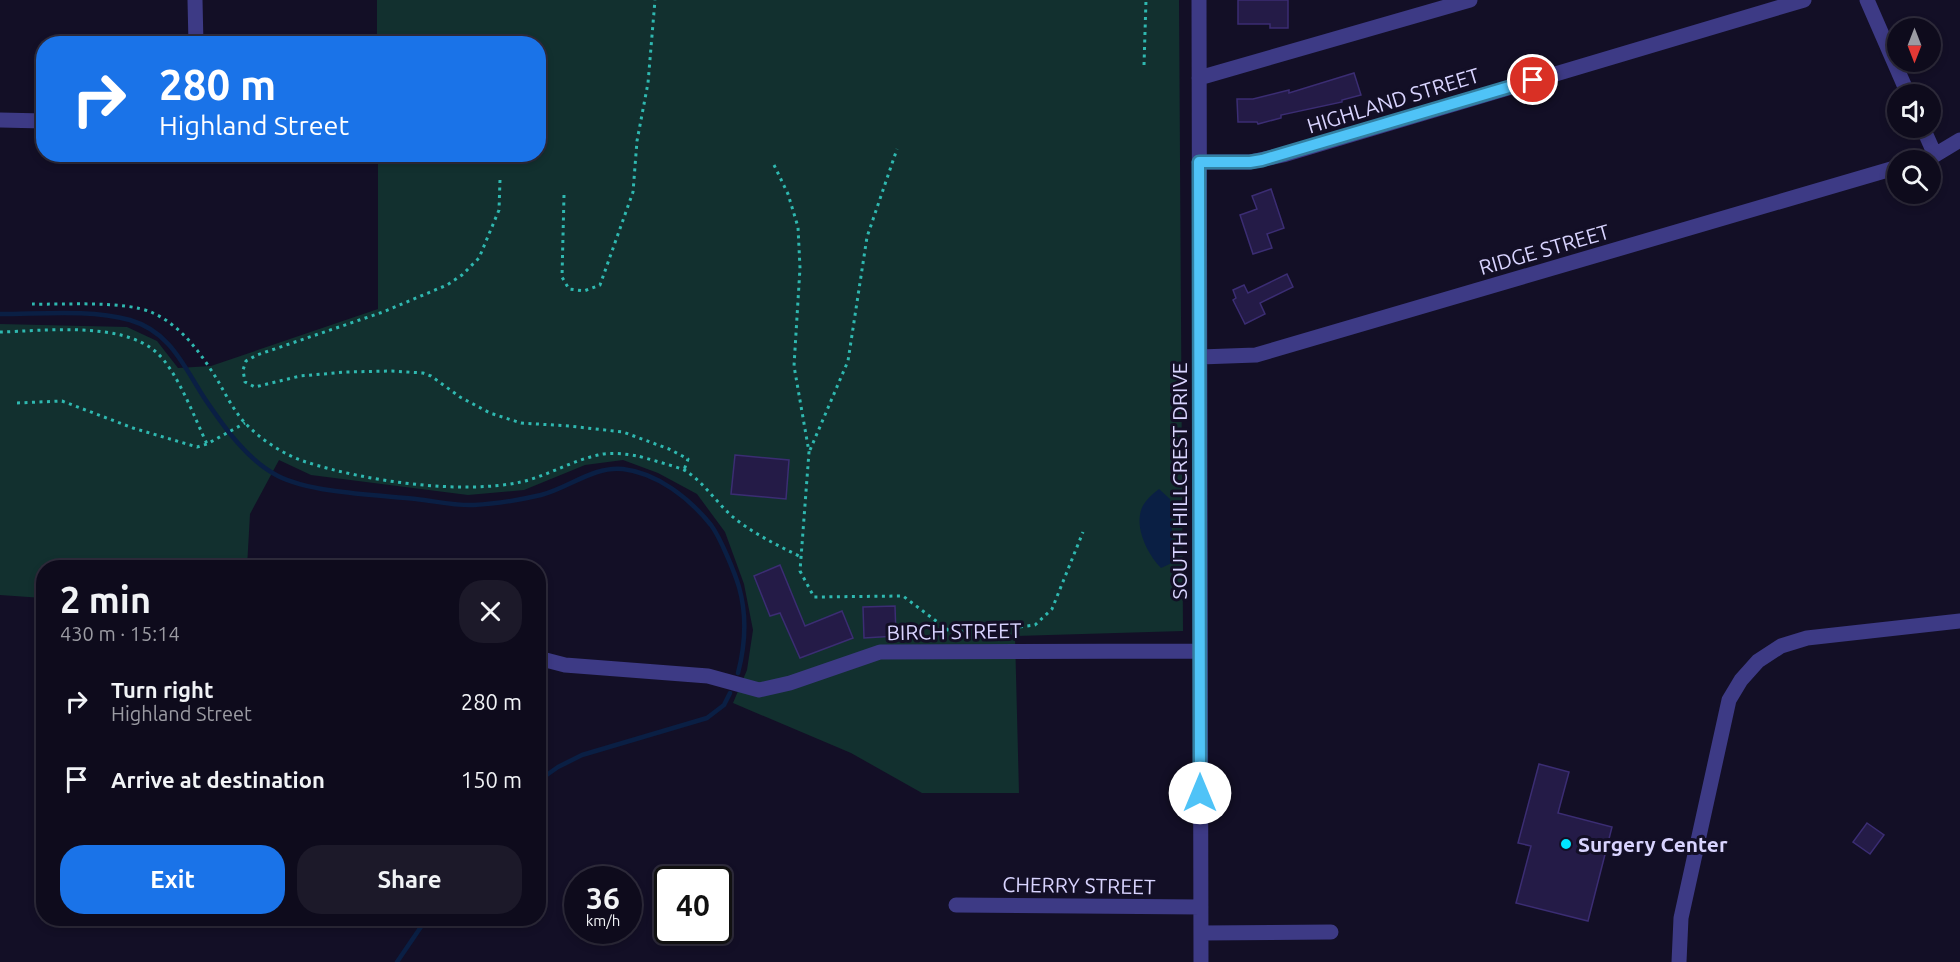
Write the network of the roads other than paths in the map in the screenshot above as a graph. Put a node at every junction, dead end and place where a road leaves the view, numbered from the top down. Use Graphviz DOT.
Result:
graph roads {
  1 [pos="195,0"];
  2 [pos="1199,0"];
  3 [pos="1470,0"];
  4 [pos="1804,0"];
  5 [pos="1867,0"];
  6 [pos="196,36"];
  7 [pos="1198,78"];
  8 [pos="1904,84"];
  9 [pos="0,120"];
  10 [pos="36,121"];
  11 [pos="1960,140"];
  12 [pos="1941,151"];
  13 [pos="1199,162"];
  14 [pos="1887,170"];
  15 [pos="1200,357"];
  16 [pos="1960,621"];
  17 [pos="1200,651"];
  18 [pos="546,660"];
  19 [pos="956,905"];
  20 [pos="1201,907"];
  21 [pos="1330,932"];
  22 [pos="1201,933"];
  23 [pos="1201,962"];
  24 [pos="1679,962"];
  1 -- 6 [label="street"];
  2 -- 7 [label="street, SOUTH HILLCREST DRIVE"];
  3 -- 7 [label="street"];
  4 -- 13 [label="street, HIGHLAND STREET"];
  5 -- 8 [label="street"];
  7 -- 13 [label="street, SOUTH HILLCREST DRIVE"];
  9 -- 10 [label="street"];
  11 -- 12 [label="street"];
  13 -- 15 [label="street, SOUTH HILLCREST DRIVE"];
  14 -- 15 [label="street, RIDGE STREET"];
  15 -- 17 [label="street, SOUTH HILLCREST DRIVE"];
  16 -- 24 [label="street"];
  17 -- 18 [label="street, BIRCH STREET"];
  17 -- 20 [label="street, SOUTH HILLCREST DRIVE"];
  19 -- 20 [label="street, CHERRY STREET"];
  20 -- 22 [label="street, SOUTH HILLCREST DRIVE"];
  21 -- 22 [label="street"];
  22 -- 23 [label="street, SOUTH HILLCREST DRIVE"];
}
